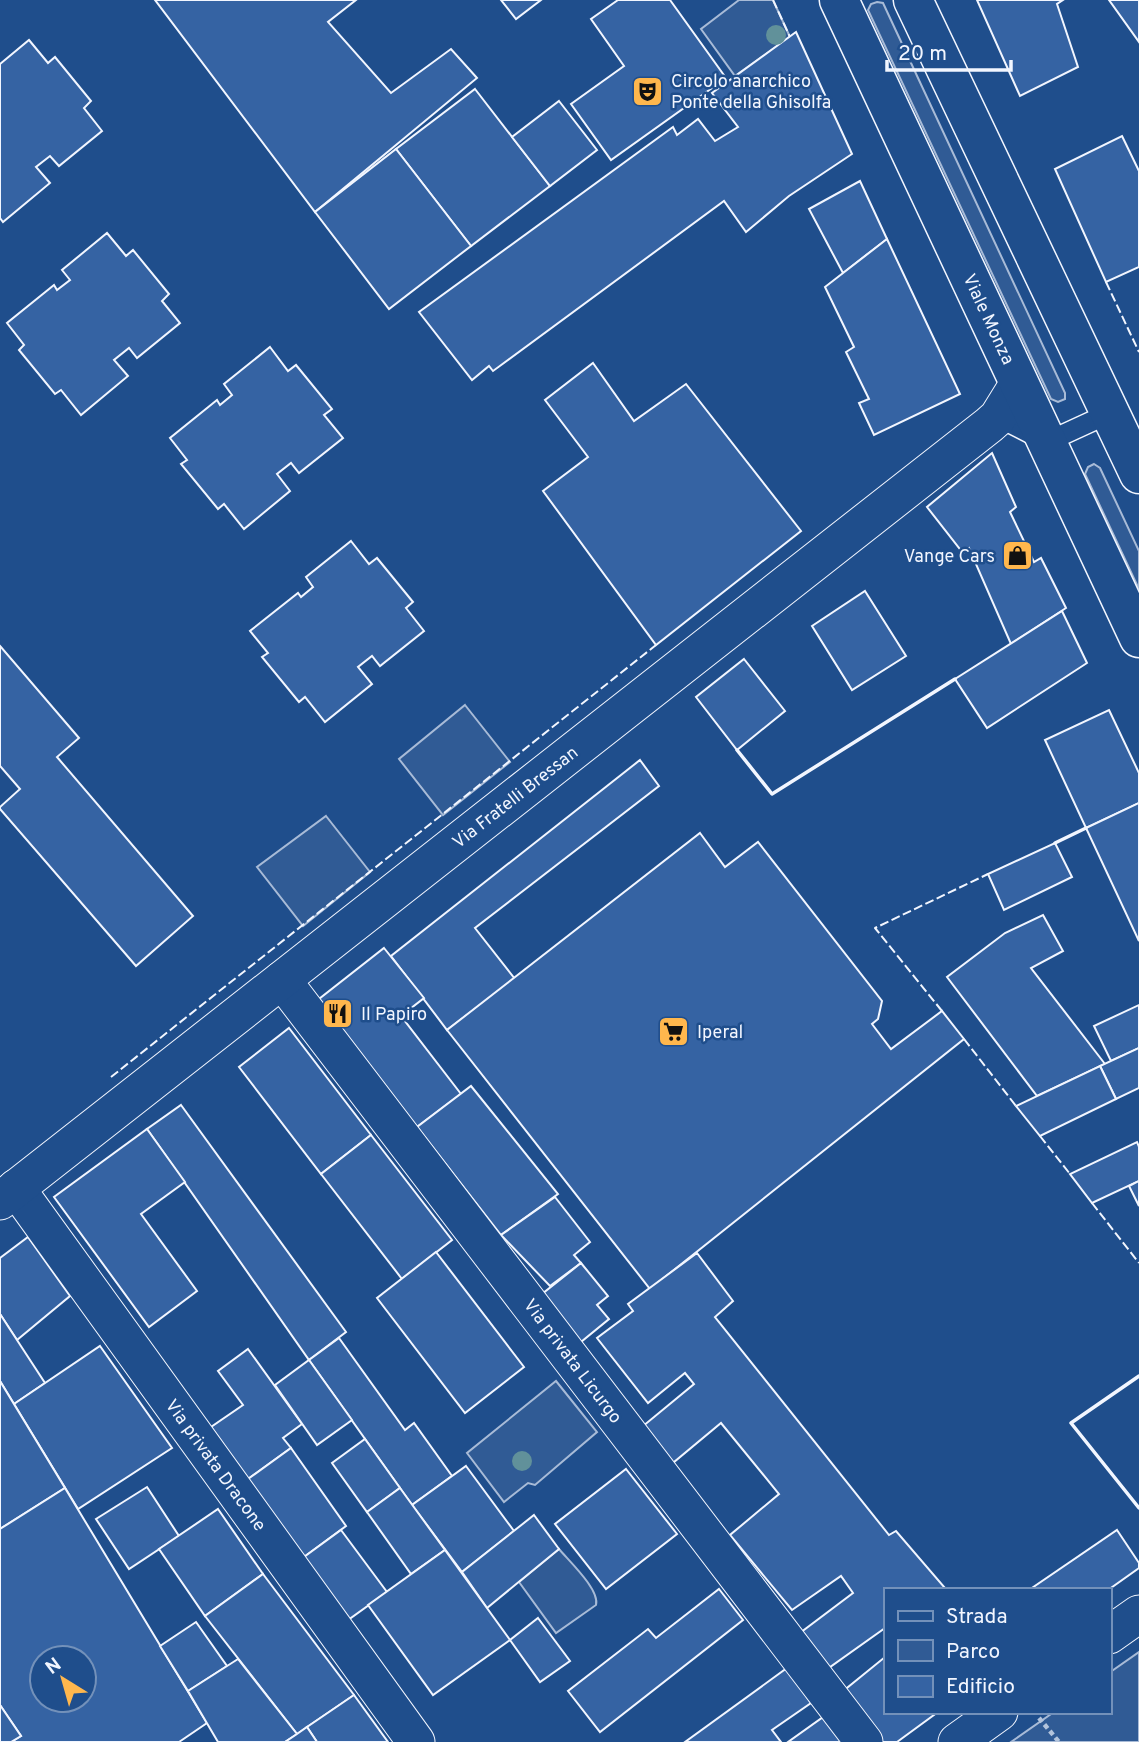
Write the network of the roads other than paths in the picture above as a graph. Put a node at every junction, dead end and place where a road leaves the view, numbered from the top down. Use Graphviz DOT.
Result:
graph roads {
  1 [pos="839,0"];
  2 [pos="913,0"];
  3 [pos="1019,383"];
  4 [pos="1110,413"];
  5 [pos="998,417"];
  6 [pos="1047,442"];
  7 [pos="1139,474"];
  8 [pos="1139,638"];
  9 [pos="282,980"];
  10 [pos="8,1195"];
  11 [pos="1139,1614"];
  12 [pos="1111,1634"];
  13 [pos="996,1714"];
  14 [pos="416,1742"];
  15 [pos="864,1742"];
  16 [pos="957,1742"];
  1 -- 3 [label="main road, Viale Monza"];
  2 -- 4 [label="main road"];
  3 -- 5 [label="street, Via Fratelli Bressan"];
  3 -- 6 [label="main road, Viale Monza"];
  4 -- 6 [label="lane"];
  4 -- 7 [label="main road"];
  5 -- 6 [label="lane"];
  5 -- 9 [label="street, Via Fratelli Bressan"];
  6 -- 8 [label="main road, Viale Monza"];
  9 -- 10 [label="street, Via Fratelli Bressan"];
  9 -- 15 [label="street, Via privata Licurgo"];
  10 -- 14 [label="street, Via privata Dracone"];
  11 -- 12 [label="street"];
  13 -- 16 [label="street"];
}
